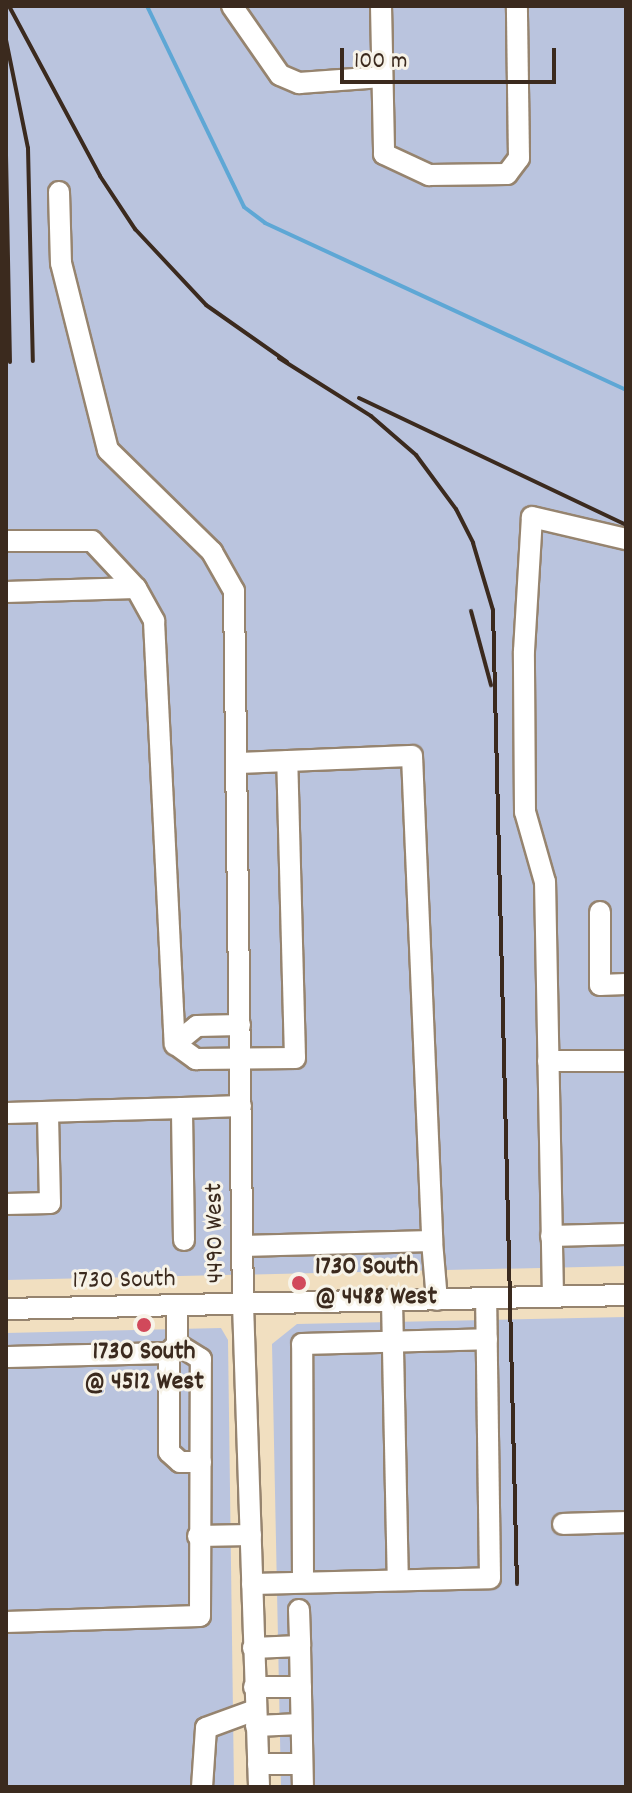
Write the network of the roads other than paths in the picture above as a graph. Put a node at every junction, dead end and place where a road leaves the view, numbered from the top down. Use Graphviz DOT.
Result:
graph roads {
  1 [pos="232,6"];
  2 [pos="381,6"];
  3 [pos="517,6"];
  4 [pos="382,77"];
  5 [pos="59,192"];
  6 [pos="626,539"];
  7 [pos="6,541"];
  8 [pos="136,588"];
  9 [pos="6,592"];
  10 [pos="287,761"];
  11 [pos="237,763"];
  12 [pos="600,912"];
  13 [pos="626,984"];
  14 [pos="240,1025"];
  15 [pos="175,1044"];
  16 [pos="240,1058"];
  17 [pos="548,1061"];
  18 [pos="626,1061"];
  19 [pos="241,1106"];
  20 [pos="182,1108"];
  21 [pos="48,1112"];
  22 [pos="6,1113"];
  23 [pos="6,1204"];
  24 [pos="626,1234"];
  25 [pos="551,1236"];
  26 [pos="184,1240"];
  27 [pos="432,1241"];
  28 [pos="242,1246"];
  29 [pos="626,1295"];
  30 [pos="553,1297"];
  31 [pos="486,1298"];
  32 [pos="437,1300"];
  33 [pos="392,1301"];
  34 [pos="243,1304"];
  35 [pos="177,1306"];
  36 [pos="6,1309"];
  37 [pos="487,1339"];
  38 [pos="393,1341"];
  39 [pos="173,1348"];
  40 [pos="6,1357"];
  41 [pos="201,1462"];
  42 [pos="626,1522"];
  43 [pos="563,1524"];
  44 [pos="251,1535"];
  45 [pos="198,1536"];
  46 [pos="398,1580"];
  47 [pos="303,1582"];
  48 [pos="252,1584"];
  49 [pos="299,1610"];
  50 [pos="6,1622"];
  51 [pos="300,1646"];
  52 [pos="253,1648"];
  53 [pos="254,1687"];
  54 [pos="301,1687"];
  55 [pos="255,1718"];
  56 [pos="301,1724"];
  57 [pos="258,1764"];
  58 [pos="302,1764"];
  59 [pos="202,1787"];
  60 [pos="259,1787"];
  61 [pos="303,1787"];
  1 -- 4 [label="street"];
  2 -- 4 [label="street"];
  3 -- 4 [label="street"];
  5 -- 11 [label="street, 4490 West"];
  6 -- 17 [label="street"];
  7 -- 8 [label="street"];
  8 -- 9 [label="street"];
  8 -- 15 [label="street"];
  10 -- 11 [label="street"];
  10 -- 16 [label="street"];
  10 -- 27 [label="street"];
  11 -- 14 [label="street, 4490 West"];
  12 -- 13 [label="street"];
  14 -- 15 [label="street"];
  14 -- 16 [label="street, 4490 West"];
  15 -- 16 [label="street"];
  16 -- 19 [label="street, 4490 West"];
  17 -- 18 [label="street"];
  17 -- 25 [label="street"];
  19 -- 20 [label="street"];
  19 -- 28 [label="street, 4490 West"];
  20 -- 21 [label="street"];
  20 -- 26 [label="street"];
  21 -- 22 [label="street"];
  21 -- 23 [label="street"];
  24 -- 25 [label="street"];
  25 -- 30 [label="street"];
  27 -- 28 [label="street"];
  27 -- 32 [label="street"];
  28 -- 34 [label="street, 4490 West"];
  29 -- 30 [label="street, 1730 South"];
  30 -- 31 [label="street, 1730 South"];
  31 -- 32 [label="street, 1730 South"];
  31 -- 37 [label="street"];
  32 -- 33 [label="street, 1730 South"];
  33 -- 34 [label="street, 1730 South"];
  33 -- 38 [label="street"];
  34 -- 35 [label="street, 1730 South"];
  34 -- 44 [label="street, 4490 West"];
  35 -- 36 [label="street, 1730 South"];
  35 -- 39 [label="street"];
  37 -- 38 [label="street"];
  37 -- 46 [label="street"];
  38 -- 46 [label="street"];
  38 -- 47 [label="street"];
  39 -- 40 [label="street"];
  39 -- 41 [label="street"];
  39 -- 41 [label="street"];
  41 -- 45 [label="street"];
  42 -- 43 [label="street"];
  44 -- 45 [label="street"];
  44 -- 48 [label="street, 4490 West"];
  45 -- 50 [label="street"];
  46 -- 47 [label="street"];
  47 -- 48 [label="street"];
  48 -- 52 [label="street, 4490 West"];
  49 -- 51 [label="street"];
  51 -- 52 [label="street"];
  51 -- 54 [label="street"];
  52 -- 53 [label="street, 4490 West"];
  53 -- 54 [label="street"];
  53 -- 55 [label="street, 4490 West"];
  54 -- 56 [label="street"];
  55 -- 56 [label="street"];
  55 -- 57 [label="street, 4490 West"];
  55 -- 59 [label="street"];
  56 -- 58 [label="street"];
  57 -- 58 [label="street"];
  57 -- 60 [label="street, 4490 West"];
  58 -- 61 [label="street"];
}
